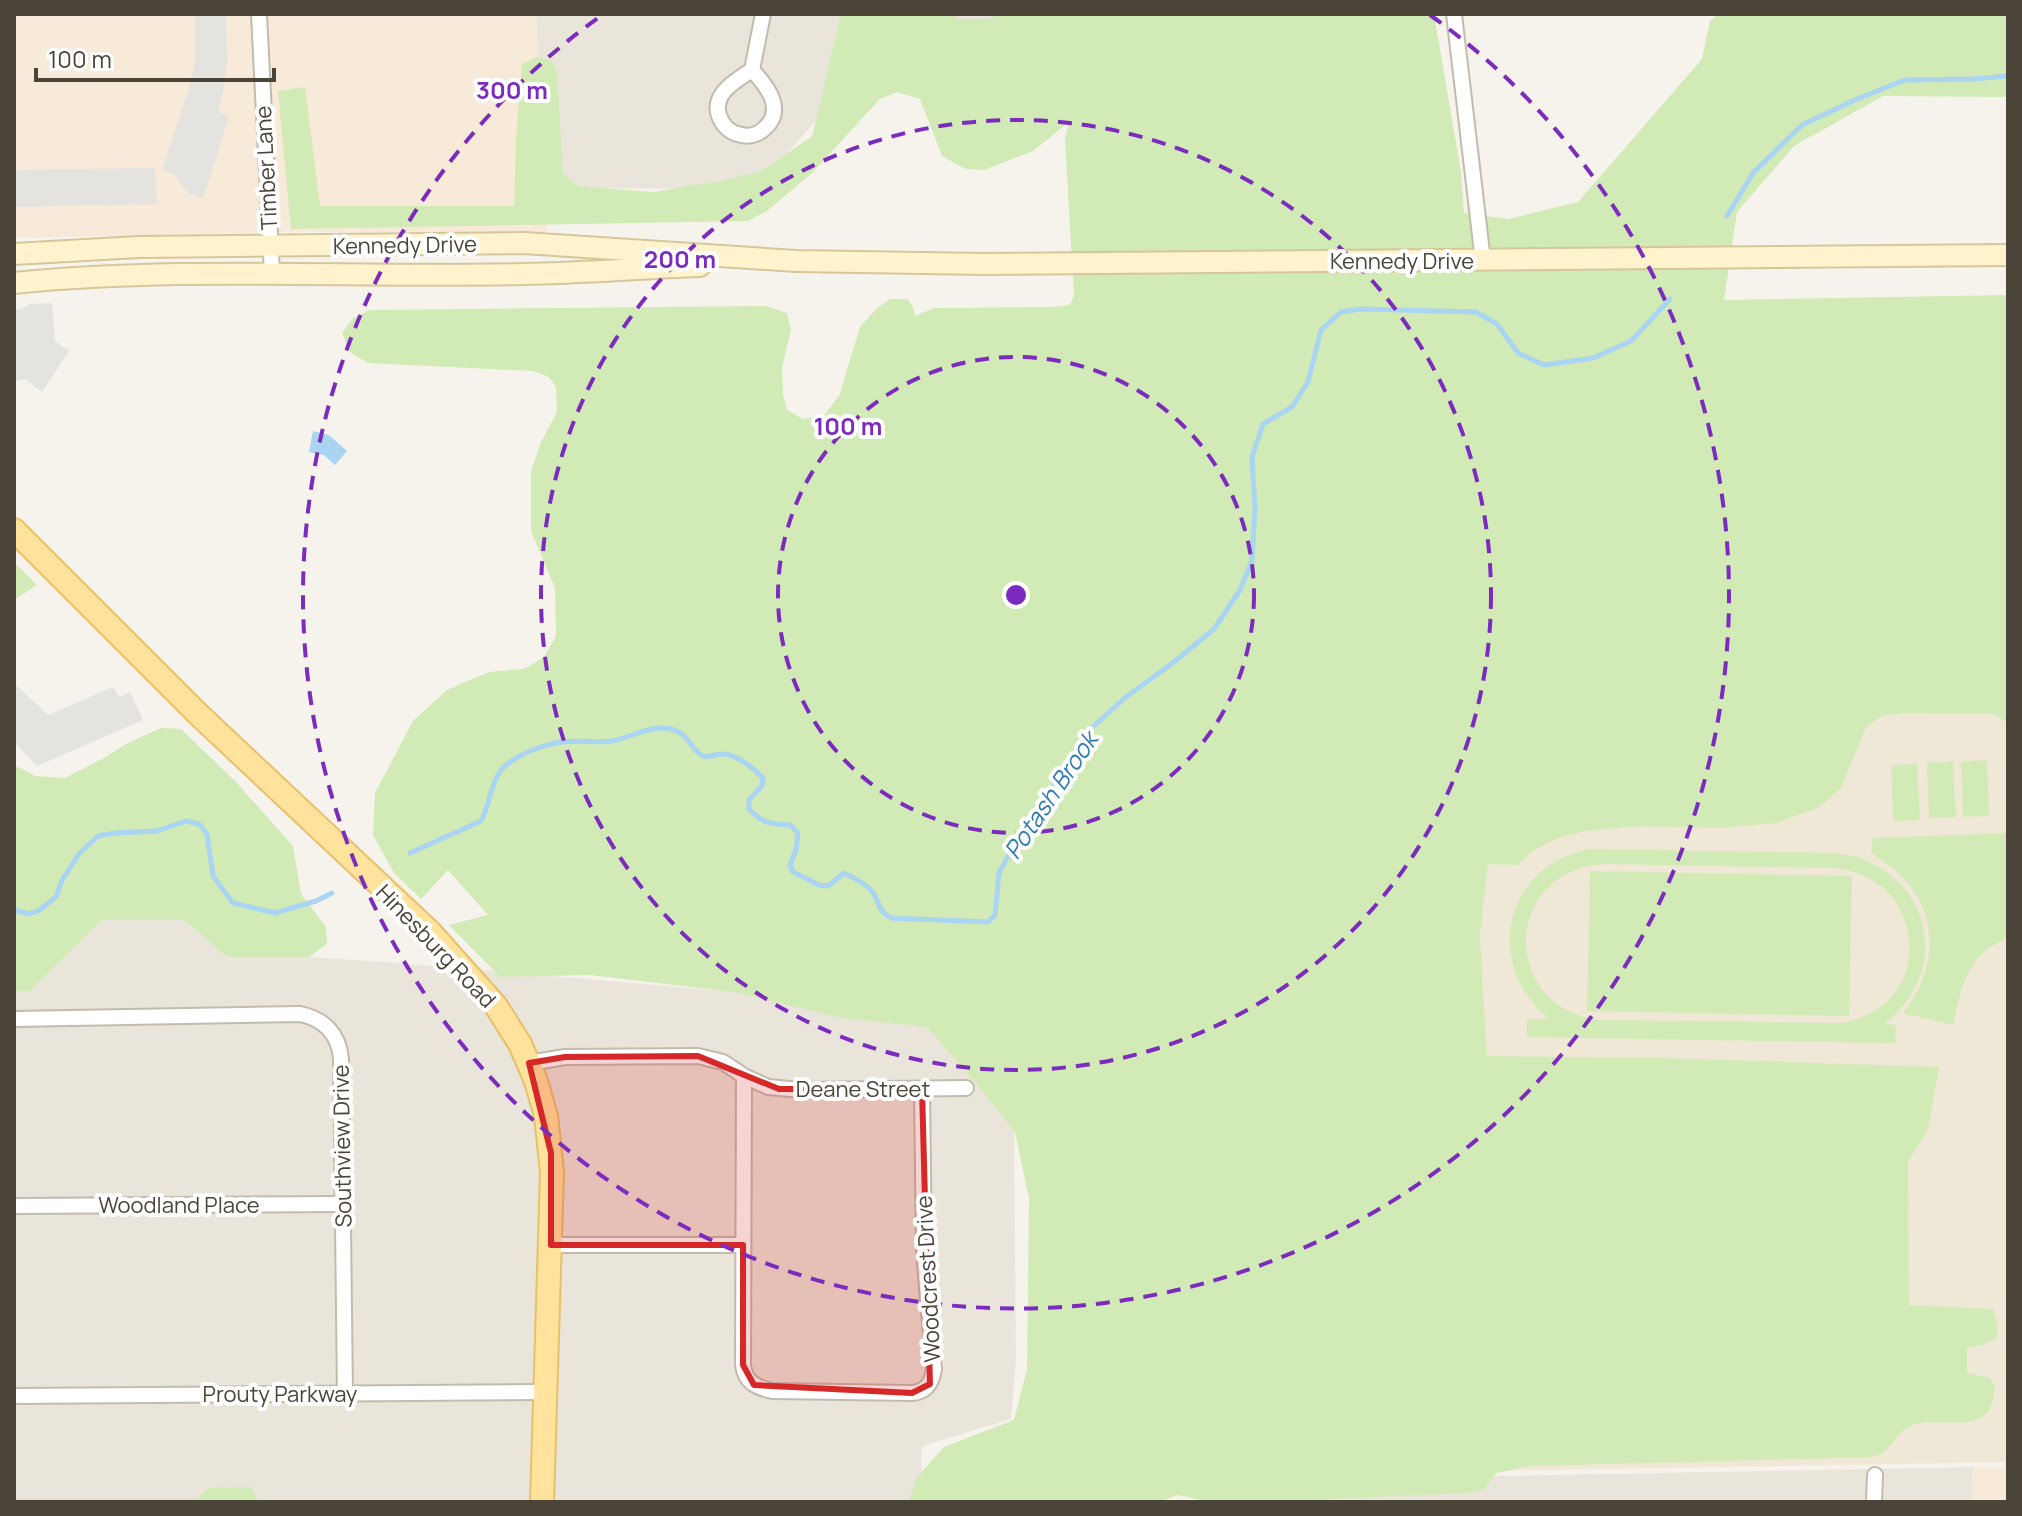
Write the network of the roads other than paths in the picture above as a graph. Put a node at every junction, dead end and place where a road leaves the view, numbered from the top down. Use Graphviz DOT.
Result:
graph roads {
  1 [pos="259,14"];
  2 [pos="763,14"];
  3 [pos="1454,14"];
  4 [pos="752,70"];
  5 [pos="271,247"];
  6 [pos="14,254"];
  7 [pos="2008,255"];
  8 [pos="796,261"];
  9 [pos="1483,261"];
  10 [pos="272,274"];
  11 [pos="14,283"];
  12 [pos="15,532"];
  13 [pos="14,1019"];
  14 [pos="529,1063"];
  15 [pos="744,1076"];
  16 [pos="966,1088"];
  17 [pos="922,1089"];
  18 [pos="343,1204"];
  19 [pos="14,1206"];
  20 [pos="551,1245"];
  21 [pos="743,1245"];
  22 [pos="545,1392"];
  23 [pos="345,1394"];
  24 [pos="14,1396"];
  25 [pos="1875,1475"];
  26 [pos="542,1502"];
  27 [pos="1874,1502"];
  1 -- 5 [label="street, Timber Lane"];
  2 -- 4 [label="street"];
  3 -- 9 [label="street"];
  4 -- 4 [label="street"];
  5 -- 6 [label="main road, Kennedy Drive"];
  5 -- 8 [label="main road, Kennedy Drive"];
  5 -- 10 [label="street, Timber Lane"];
  7 -- 9 [label="main road, Kennedy Drive"];
  8 -- 9 [label="main road, Kennedy Drive"];
  8 -- 10 [label="main road, Kennedy Drive"];
  10 -- 11 [label="main road, Kennedy Drive"];
  12 -- 14 [label="main road, Hinesburg Road"];
  13 -- 18 [label="street, Southview Drive"];
  14 -- 15 [label="street, Deane Street"];
  14 -- 20 [label="main road, Hinesburg Road"];
  15 -- 17 [label="street, Deane Street"];
  15 -- 21 [label="street, Woodcrest Drive"];
  16 -- 17 [label="street, Deane Street"];
  17 -- 21 [label="street, Woodcrest Drive"];
  18 -- 19 [label="street, Woodland Place"];
  18 -- 23 [label="street, Southview Drive"];
  20 -- 21 [label="street"];
  20 -- 22 [label="main road, Hinesburg Road"];
  22 -- 23 [label="street, Prouty Parkway"];
  22 -- 26 [label="main road, Hinesburg Road"];
  23 -- 24 [label="street, Prouty Parkway"];
  25 -- 27 [label="street"];
}
